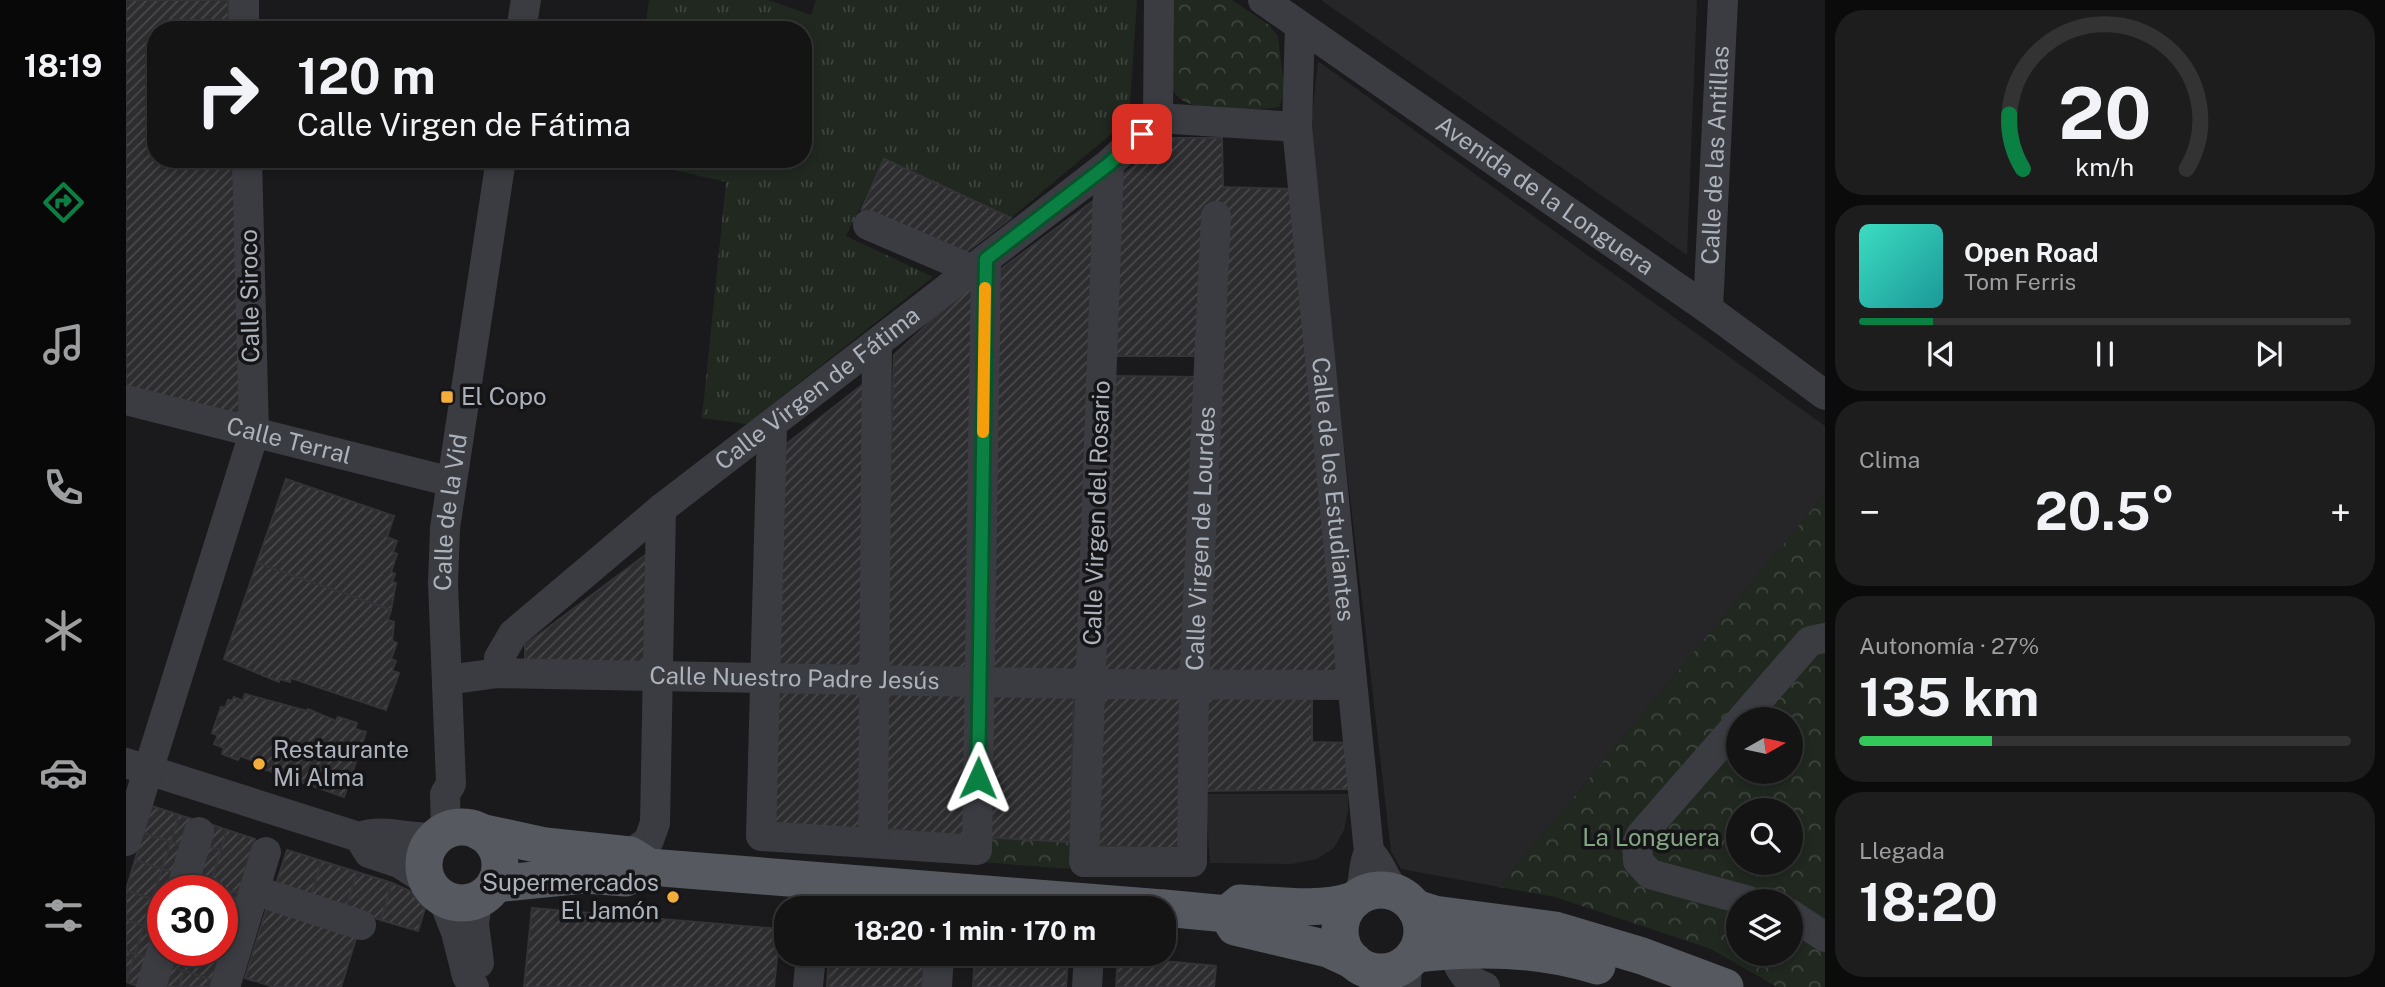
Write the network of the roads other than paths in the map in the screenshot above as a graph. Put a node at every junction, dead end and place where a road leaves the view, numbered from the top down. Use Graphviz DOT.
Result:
graph roads {
  1 [pos="244,0"];
  2 [pos="526,0"];
  3 [pos="1158,0"];
  4 [pos="1263,0"];
  5 [pos="1723,0"];
  6 [pos="244,21"];
  7 [pos="522,21"];
  8 [pos="1300,26"];
  9 [pos="1158,118"];
  10 [pos="1297,127"];
  11 [pos="1109,164"];
  12 [pos="247,168"];
  13 [pos="500,168"];
  14 [pos="1216,216"];
  15 [pos="868,225"];
  16 [pos="979,264"];
  17 [pos="1708,309"];
  18 [pos="877,344"];
  19 [pos="1825,395"];
  20 [pos="126,400"];
  21 [pos="772,426"];
  22 [pos="254,433"];
  23 [pos="452,482"];
  24 [pos="661,509"];
  25 [pos="1820,633"];
  26 [pos="498,673"];
  27 [pos="658,675"];
  28 [pos="767,678"];
  29 [pos="874,679"];
  30 [pos="447,680"];
  31 [pos="980,682"];
  32 [pos="1090,684"];
  33 [pos="1194,685"];
  34 [pos="1352,685"];
  35 [pos="1753,707"];
  36 [pos="1726,738"];
  37 [pos="137,767"];
  38 [pos="199,832"];
  39 [pos="458,832"];
  40 [pos="359,837"];
  41 [pos="126,841"];
  42 [pos="873,842"];
  43 [pos="266,852"];
  44 [pos="1369,852"];
  45 [pos="639,861"];
  46 [pos="1192,862"];
  47 [pos="186,875"];
  48 [pos="254,890"];
  49 [pos="461,891"];
  50 [pos="817,894"];
  51 [pos="1726,895"];
  52 [pos="880,896"];
  53 [pos="1356,899"];
  54 [pos="1406,900"];
  55 [pos="1176,909"];
  56 [pos="1227,914"];
  57 [pos="1803,923"];
  58 [pos="360,925"];
  59 [pos="1825,937"];
  60 [pos="1455,950"];
  61 [pos="157,966"];
  62 [pos="938,966"];
  63 [pos="1088,966"];
  64 [pos="1409,968"];
  65 [pos="1366,972"];
  66 [pos="228,986"];
  67 [pos="150,987"];
  68 [pos="474,987"];
  69 [pos="480,987"];
  70 [pos="937,987"];
  71 [pos="1087,987"];
  72 [pos="1485,987"];
  73 [pos="1657,987"];
  74 [pos="1725,987"];
  1 -- 6 [label="street"];
  2 -- 7 [label="street"];
  3 -- 9 [label="street"];
  4 -- 8 [label="street, Avenida de la Longuera"];
  5 -- 17 [label="street, Calle de las Antillas"];
  8 -- 10 [label="street, Calle de los Estudiantes"];
  8 -- 17 [label="street, Avenida de la Longuera"];
  9 -- 10 [label="street"];
  9 -- 11 [label="street, Calle Virgen de Fátima"];
  10 -- 34 [label="street, Calle de los Estudiantes"];
  11 -- 16 [label="street, Calle Virgen de Fátima"];
  11 -- 32 [label="street, Calle Virgen del Rosario"];
  12 -- 22 [label="street, Calle Siroco"];
  13 -- 23 [label="street, Calle de la Vid"];
  14 -- 33 [label="street, Calle Virgen de Lourdes"];
  15 -- 16 [label="street"];
  16 -- 18 [label="street, Calle Virgen de Fátima"];
  16 -- 31 [label="street"];
  17 -- 19 [label="street, Avenida de la Longuera"];
  18 -- 21 [label="street, Calle Virgen de Fátima"];
  18 -- 29 [label="street"];
  20 -- 22 [label="street, Calle Terral"];
  21 -- 24 [label="street, Calle Virgen de Fátima"];
  21 -- 28 [label="street"];
  22 -- 23 [label="street, Calle Terral"];
  22 -- 37 [label="street, Calle Siroco"];
  23 -- 30 [label="street, Calle de la Vid"];
  24 -- 26 [label="street, Calle Virgen de Fátima"];
  24 -- 27 [label="street"];
  25 -- 35 [label="street"];
  26 -- 27 [label="street, Calle Nuestro Padre Jesús"];
  26 -- 30 [label="street, Calle Nuestro Padre Jesús"];
  27 -- 28 [label="street, Calle Nuestro Padre Jesús"];
  27 -- 45 [label="street"];
  28 -- 29 [label="street, Calle Nuestro Padre Jesús"];
  28 -- 42 [label="street"];
  29 -- 31 [label="street, Calle Nuestro Padre Jesús"];
  29 -- 42 [label="street"];
  30 -- 39 [label="street, Calle de la Vid"];
  31 -- 32 [label="street, Calle Nuestro Padre Jesús"];
  31 -- 42 [label="street"];
  32 -- 33 [label="street, Calle Nuestro Padre Jesús"];
  32 -- 46 [label="street, Calle Virgen del Rosario"];
  33 -- 34 [label="street, Calle Nuestro Padre Jesús"];
  33 -- 46 [label="street, Calle Virgen de Lourdes"];
  34 -- 44 [label="street, Calle de los Estudiantes"];
  36 -- 51 [label="street"];
  37 -- 40 [label="street"];
  37 -- 41 [label="street, Calle Siroco"];
  38 -- 47 [label="street"];
  39 -- 40 [label="street"];
  39 -- 45 [label="main road"];
  39 -- 49 [label="main road"];
  39 -- 49 [label="main road"];
  40 -- 49 [label="street"];
  43 -- 48 [label="street"];
  44 -- 53 [label="street, Calle de los Estudiantes"];
  44 -- 54 [label="street, Calle de los Estudiantes"];
  45 -- 49 [label="main road"];
  45 -- 50 [label="main road"];
  48 -- 58 [label="street"];
  48 -- 66 [label="street"];
  49 -- 68 [label="street"];
  49 -- 69 [label="street"];
  50 -- 52 [label="main road"];
  53 -- 54 [label="main road"];
  53 -- 56 [label="main road"];
  53 -- 65 [label="main road"];
  54 -- 64 [label="main road"];
  54 -- 74 [label="main road"];
  55 -- 56 [label="main road"];
  56 -- 65 [label="main road"];
  57 -- 59 [label="street"];
  60 -- 64 [label="main road"];
  60 -- 72 [label="street"];
  60 -- 73 [label="main road"];
  61 -- 67 [label="street"];
  62 -- 70 [label="street"];
  63 -- 71 [label="street"];
  64 -- 65 [label="main road"];
}
